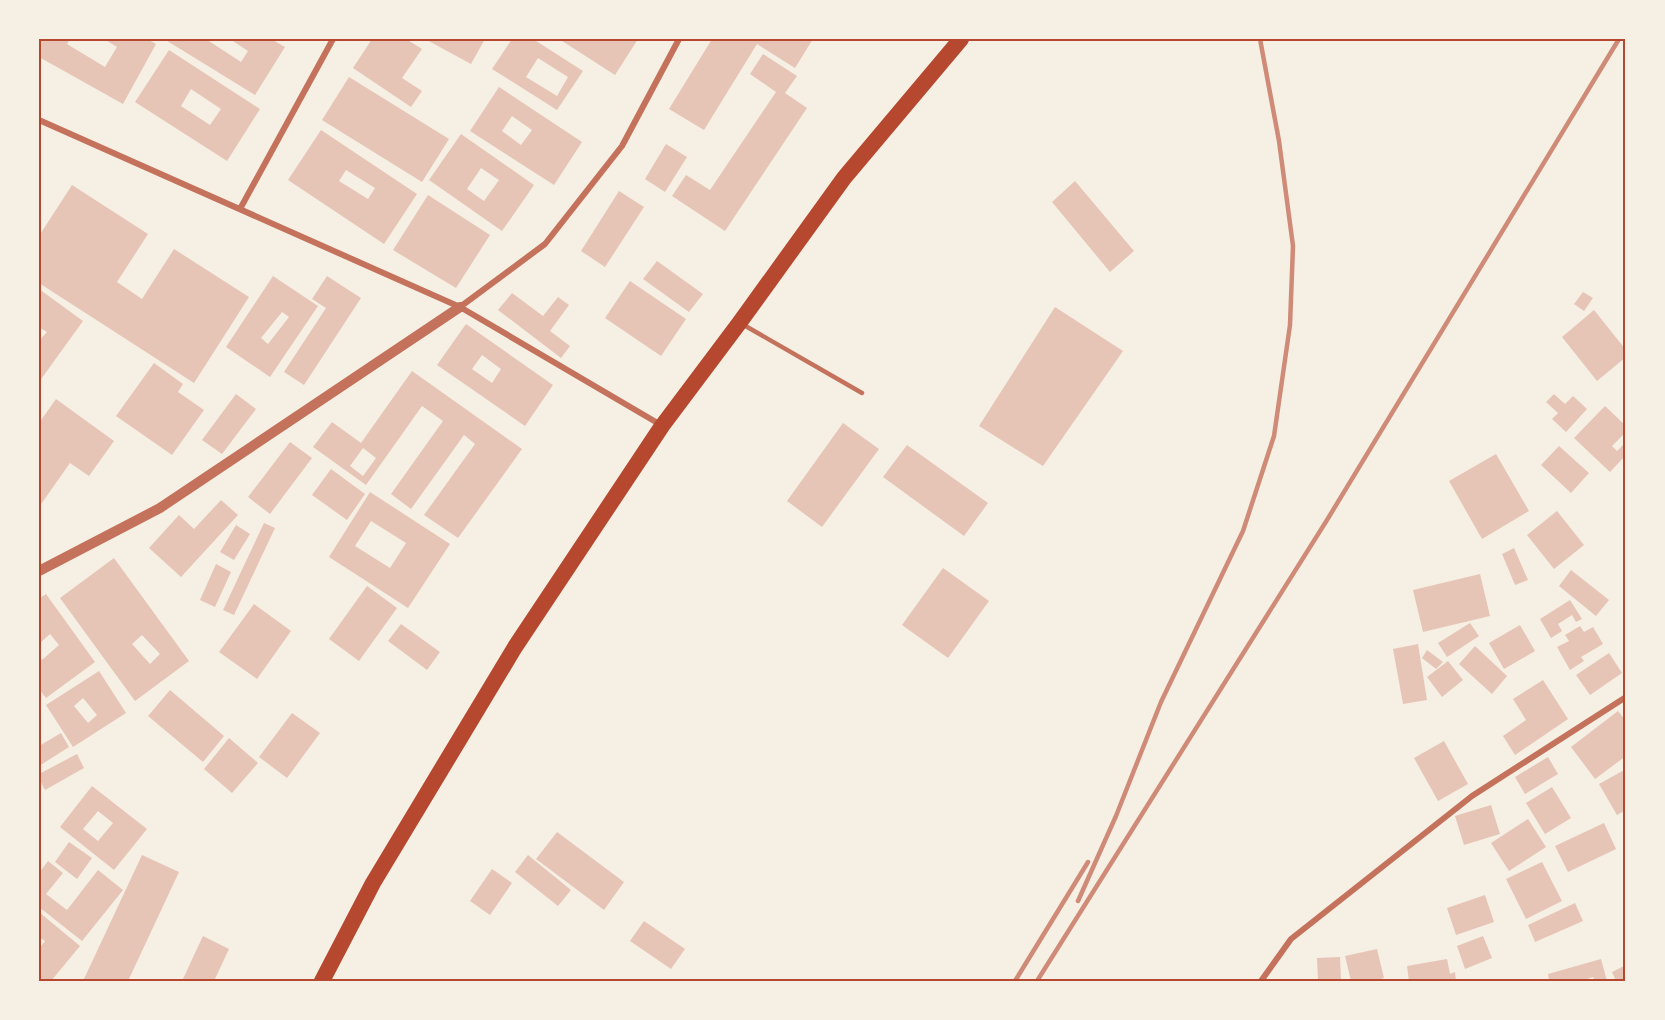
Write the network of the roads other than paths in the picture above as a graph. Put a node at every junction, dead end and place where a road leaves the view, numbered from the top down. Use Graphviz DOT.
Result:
graph roads {
  1 [pos="333,39"];
  2 [pos="679,39"];
  3 [pos="961,39"];
  4 [pos="39,120"];
  5 [pos="240,209"];
  6 [pos="460,307"];
  7 [pos="740,322"];
  8 [pos="862,393"];
  9 [pos="662,426"];
  10 [pos="39,571"];
  11 [pos="1626,697"];
  12 [pos="322,981"];
  13 [pos="1261,981"];
  1 -- 5 [label="street"];
  2 -- 6 [label="street"];
  3 -- 7 [label="highway"];
  4 -- 5 [label="street"];
  5 -- 6 [label="street"];
  6 -- 9 [label="street"];
  6 -- 10 [label="street"];
  7 -- 8 [label="lane"];
  7 -- 9 [label="highway"];
  9 -- 12 [label="highway"];
  11 -- 13 [label="street"];
}
